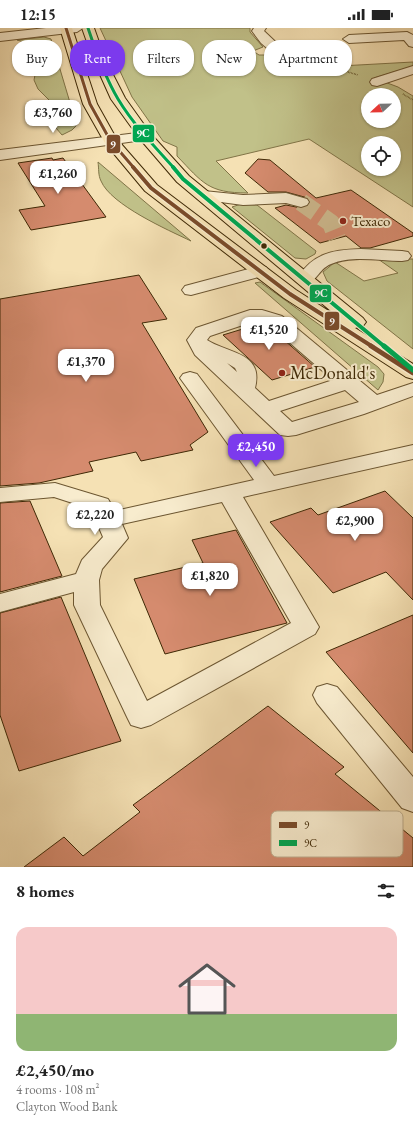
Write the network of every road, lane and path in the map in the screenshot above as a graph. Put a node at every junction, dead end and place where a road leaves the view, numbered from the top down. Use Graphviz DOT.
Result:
graph roads {
  1 [pos="70,28"];
  2 [pos="88,28"];
  3 [pos="260,28"];
  4 [pos="0,37"];
  5 [pos="349,39"];
  6 [pos="265,40"];
  7 [pos="413,43"];
  8 [pos="413,70"];
  9 [pos="352,73"];
  10 [pos="377,82"];
  11 [pos="413,100"];
  12 [pos="145,136"];
  13 [pos="110,140"];
  14 [pos="0,155"];
  15 [pos="204,196"];
  16 [pos="301,202"];
  17 [pos="337,238"];
  18 [pos="335,256"];
  19 [pos="402,256"];
  20 [pos="260,271"];
  21 [pos="305,279"];
  22 [pos="191,290"];
  23 [pos="413,372"];
  24 [pos="190,378"];
  25 [pos="348,382"];
  26 [pos="413,389"];
  27 [pos="373,403"];
  28 [pos="266,409"];
  29 [pos="413,452"];
  30 [pos="268,484"];
  31 [pos="228,492"];
  32 [pos="0,495"];
  33 [pos="108,521"];
  34 [pos="86,580"];
  35 [pos="0,603"];
  36 [pos="327,695"];
  37 [pos="413,800"];
  1 -- 4 [label="street"];
  1 -- 13 [label="highway"];
  2 -- 12 [label="highway"];
  3 -- 6 [label="street"];
  5 -- 7 [label="street"];
  8 -- 10 [label="street"];
  9 -- 10 [label="path"];
  10 -- 11 [label="path"];
  12 -- 13 [label="street"];
  12 -- 15 [label="highway"];
  13 -- 14 [label="street"];
  13 -- 20 [label="highway"];
  15 -- 16 [label="street"];
  15 -- 21 [label="highway"];
  17 -- 18 [label="street"];
  18 -- 19 [label="street"];
  18 -- 21 [label="street"];
  20 -- 22 [label="street"];
  20 -- 23 [label="highway"];
  21 -- 23 [label="highway"];
  24 -- 30 [label="street"];
  25 -- 27 [label="street"];
  25 -- 28 [label="street"];
  25 -- 28 [label="street"];
  26 -- 27 [label="street"];
  27 -- 28 [label="street"];
  29 -- 30 [label="street"];
  30 -- 31 [label="street"];
  31 -- 33 [label="street"];
  31 -- 34 [label="street"];
  32 -- 33 [label="street"];
  33 -- 34 [label="street"];
  34 -- 35 [label="street"];
  36 -- 37 [label="street"];
}
